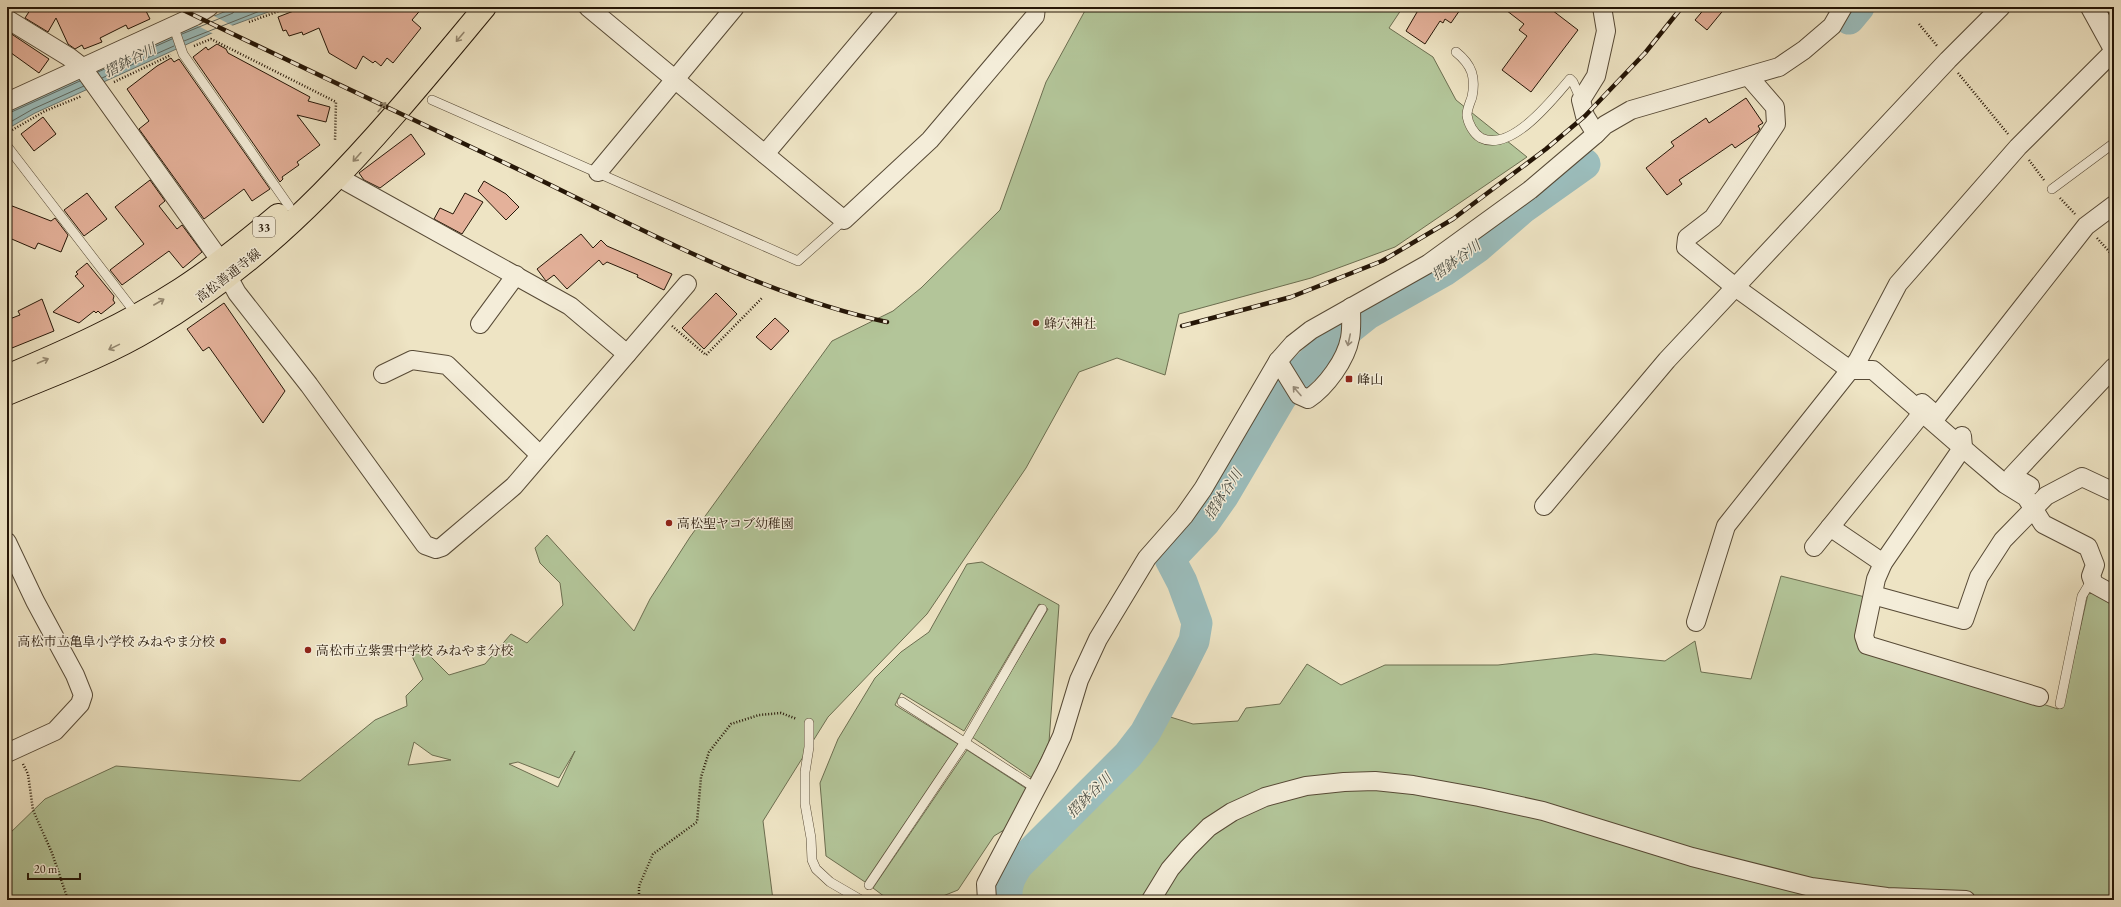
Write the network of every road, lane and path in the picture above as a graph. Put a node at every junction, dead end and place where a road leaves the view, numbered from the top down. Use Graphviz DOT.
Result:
graph roads {
  1 [pos="209,7"];
  2 [pos="290,7"];
  3 [pos="466,7"];
  4 [pos="485,7"];
  5 [pos="588,7"];
  6 [pos="735,7"];
  7 [pos="889,7"];
  8 [pos="1602,7"];
  9 [pos="1843,7"];
  10 [pos="2001,7"];
  11 [pos="2092,7"];
  12 [pos="1036,11"];
  13 [pos="7,19"];
  14 [pos="249,22"];
  15 [pos="174,28"];
  16 [pos="2114,46"];
  17 [pos="2114,51"];
  18 [pos="1456,52"];
  19 [pos="83,69"];
  20 [pos="1749,77"];
  21 [pos="675,80"];
  22 [pos="432,100"];
  23 [pos="1581,100"];
  24 [pos="7,102"];
  25 [pos="1596,134"];
  26 [pos="2114,144"];
  27 [pos="7,146"];
  28 [pos="765,154"];
  29 [pos="598,172"];
  30 [pos="347,182"];
  31 [pos="2052,189"];
  32 [pos="2114,205"];
  33 [pos="289,206"];
  34 [pos="844,220"];
  35 [pos="224,269"];
  36 [pos="516,275"];
  37 [pos="687,284"];
  38 [pos="1735,287"];
  39 [pos="762,298"];
  40 [pos="1351,307"];
  41 [pos="137,314"];
  42 [pos="660,316"];
  43 [pos="480,324"];
  44 [pos="627,354"];
  45 [pos="1278,361"];
  46 [pos="2114,367"];
  47 [pos="1850,370"];
  48 [pos="383,374"];
  49 [pos="7,376"];
  50 [pos="7,394"];
  51 [pos="1930,414"];
  52 [pos="1963,447"];
  53 [pos="540,455"];
  54 [pos="2114,492"];
  55 [pos="2046,496"];
  56 [pos="1544,506"];
  57 [pos="2034,508"];
  58 [pos="1830,526"];
  59 [pos="7,542"];
  60 [pos="1814,547"];
  61 [pos="1883,562"];
  62 [pos="2094,584"];
  63 [pos="2114,595"];
  64 [pos="1873,596"];
  65 [pos="1042,609"];
  66 [pos="1696,622"];
  67 [pos="2039,697"];
  68 [pos="902,702"];
  69 [pos="2060,704"];
  70 [pos="808,723"];
  71 [pos="965,742"];
  72 [pos="11,751"];
  73 [pos="1037,789"];
  74 [pos="869,885"];
  75 [pos="984,898"];
  76 [pos="68,900"];
  77 [pos="639,900"];
  78 [pos="862,900"];
  79 [pos="1151,900"];
  80 [pos="1966,900"];
  1 -- 15 [label="street"];
  2 -- 14 [label="path"];
  33 -- 3 [label="main road, 高松善通寺線 / 33, one-way"];
  4 -- 35 [label="main road, 高松善通寺線 / 33, one-way"];
  5 -- 21 [label="street"];
  6 -- 21 [label="street"];
  7 -- 28 [label="street"];
  8 -- 23 [label="street"];
  9 -- 20 [label="street"];
  10 -- 38 [label="street"];
  11 -- 16 [label="street"];
  12 -- 34 [label="street"];
  13 -- 19 [label="street"];
  15 -- 19 [label="street"];
  15 -- 33 [label="lane"];
  17 -- 47 [label="street"];
  18 -- 23 [label="lane"];
  19 -- 24 [label="street"];
  19 -- 35 [label="street"];
  20 -- 25 [label="street"];
  20 -- 38 [label="street"];
  21 -- 28 [label="street"];
  21 -- 29 [label="street"];
  22 -- 29 [label="lane"];
  23 -- 25 [label="street"];
  25 -- 40 [label="street"];
  26 -- 31 [label="lane"];
  27 -- 41 [label="lane"];
  28 -- 34 [label="street"];
  29 -- 34 [label="lane"];
  30 -- 36 [label="street"];
  32 -- 51 [label="street"];
  33 -- 35 [label="main road, 高松善通寺線 / 33"];
  41 -- 35 [label="main road, 高松善通寺線 / 33, one-way"];
  35 -- 50 [label="main road, 高松善通寺線 / 33, one-way"];
  35 -- 53 [label="street"];
  36 -- 43 [label="street"];
  36 -- 44 [label="street"];
  37 -- 42 [label="street"];
  38 -- 47 [label="street"];
  38 -- 56 [label="street"];
  39 -- 42 [label="path"];
  40 -- 45 [label="street"];
  40 -- 45 [label="street, one-way"];
  49 -- 41 [label="main road, 高松善通寺線 / 33, one-way"];
  42 -- 44 [label="street"];
  44 -- 53 [label="street"];
  45 -- 73 [label="street"];
  46 -- 55 [label="street"];
  47 -- 51 [label="street"];
  47 -- 66 [label="street"];
  48 -- 53 [label="street"];
  51 -- 52 [label="street"];
  51 -- 58 [label="street"];
  52 -- 57 [label="street"];
  52 -- 61 [label="street"];
  54 -- 55 [label="street"];
  55 -- 57 [label="street"];
  57 -- 62 [label="street"];
  57 -- 64 [label="street"];
  58 -- 60 [label="street"];
  58 -- 61 [label="street"];
  59 -- 72 [label="street"];
  61 -- 64 [label="street"];
  62 -- 63 [label="street"];
  62 -- 69 [label="lane"];
  64 -- 67 [label="street"];
  65 -- 71 [label="lane"];
  68 -- 71 [label="lane"];
  70 -- 77 [label="path"];
  70 -- 78 [label="lane"];
  71 -- 73 [label="lane"];
  71 -- 74 [label="lane"];
  72 -- 76 [label="path"];
  73 -- 75 [label="street"];
  79 -- 80 [label="street"];
}
